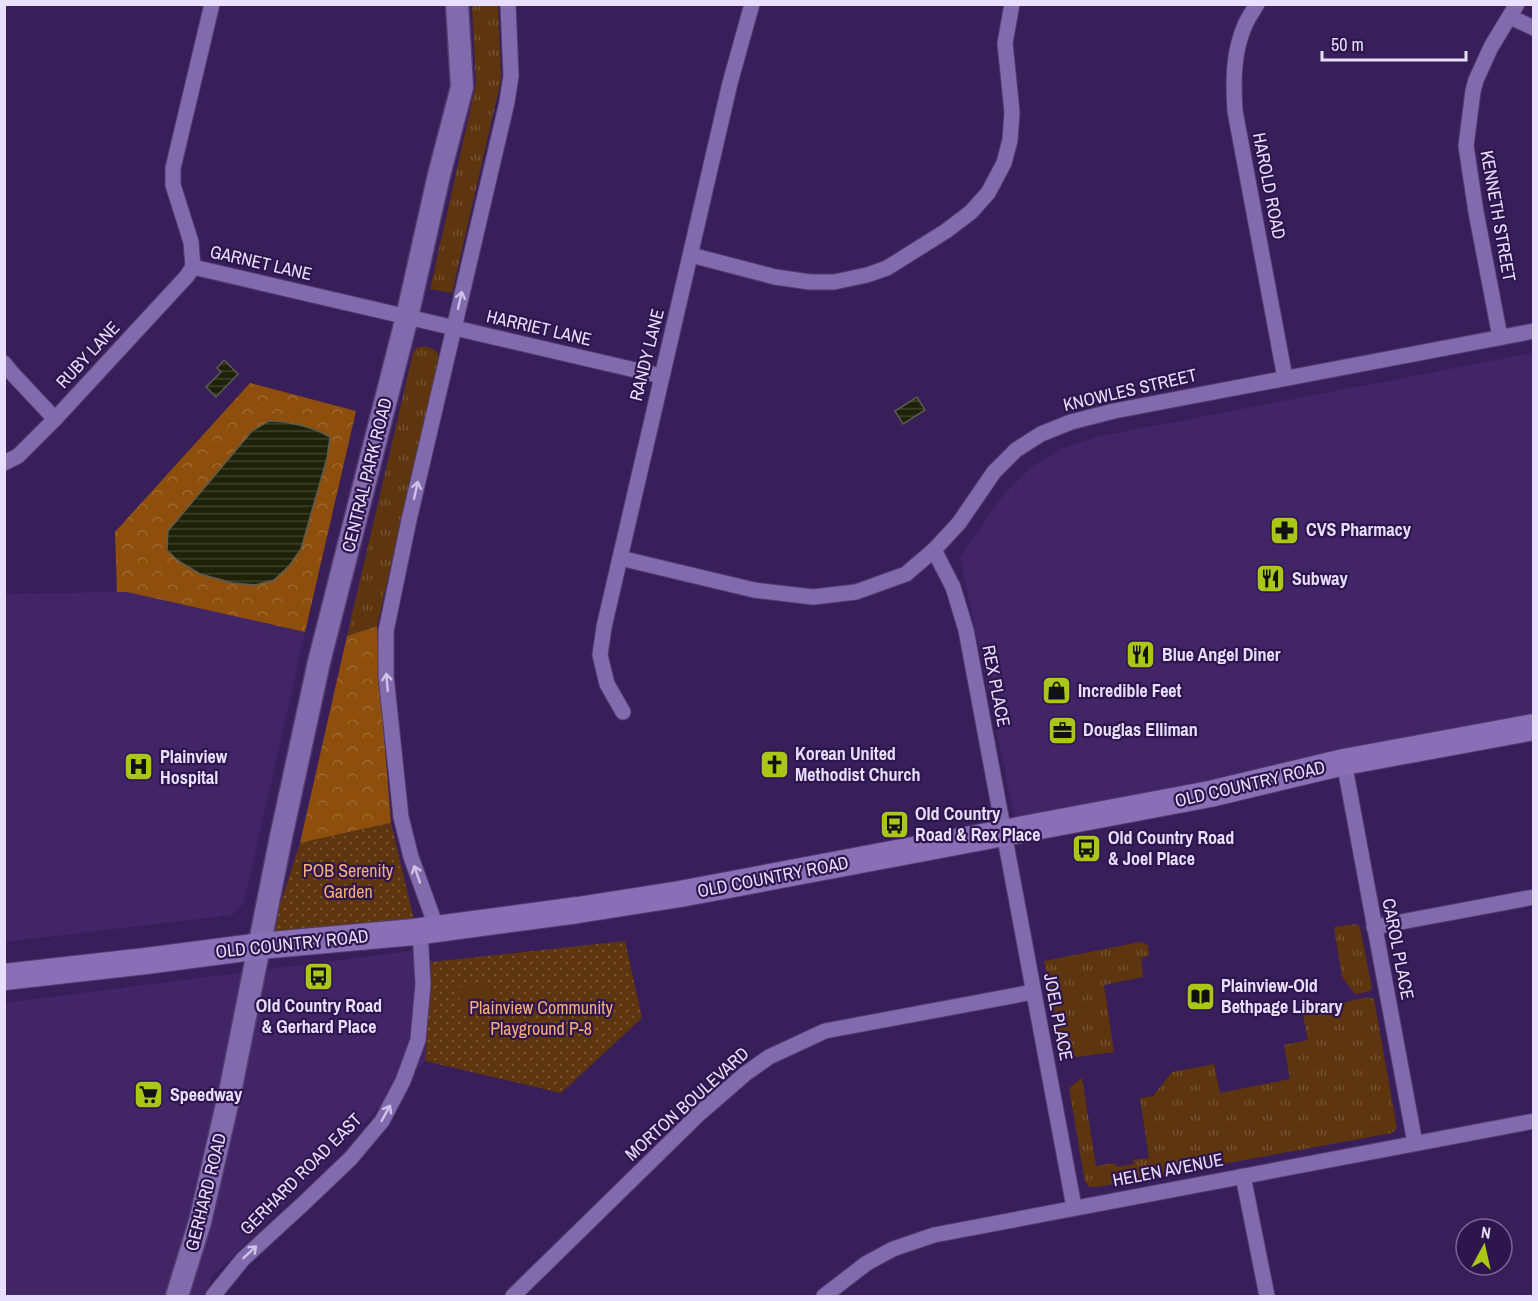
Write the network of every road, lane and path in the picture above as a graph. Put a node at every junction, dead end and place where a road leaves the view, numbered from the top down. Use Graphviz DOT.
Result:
graph roads {
  1 [pos="212,4"];
  2 [pos="457,4"];
  3 [pos="508,4"];
  4 [pos="752,4"];
  5 [pos="1012,4"];
  6 [pos="1257,4"];
  7 [pos="1514,11"];
  8 [pos="1533,28"];
  9 [pos="691,255"];
  10 [pos="193,267"];
  11 [pos="407,317"];
  12 [pos="454,328"];
  13 [pos="1533,331"];
  14 [pos="1500,337"];
  15 [pos="4,363"];
  16 [pos="661,376"];
  17 [pos="1285,378"];
  18 [pos="55,419"];
  19 [pos="4,463"];
  20 [pos="934,550"];
  21 [pos="620,558"];
  22 [pos="623,712"];
  23 [pos="1533,728"];
  24 [pos="1344,762"];
  25 [pos="1003,834"];
  26 [pos="1533,897"];
  27 [pos="1374,927"];
  28 [pos="428,930"];
  29 [pos="260,946"];
  30 [pos="4,977"];
  31 [pos="1034,992"];
  32 [pos="1533,1121"];
  33 [pos="1415,1143"];
  34 [pos="1243,1176"];
  35 [pos="1074,1207"];
  36 [pos="177,1296"];
  37 [pos="213,1296"];
  38 [pos="513,1296"];
  39 [pos="824,1296"];
  40 [pos="1267,1296"];
  1 -- 10 [label="street, GARNET LANE"];
  2 -- 11 [label="street, CENTRAL PARK ROAD"];
  12 -- 3 [label="street, one-way"];
  4 -- 9 [label="street, RANDY LANE"];
  5 -- 9 [label="street"];
  6 -- 17 [label="street, HAROLD ROAD"];
  7 -- 8 [label="street"];
  7 -- 14 [label="street, KENNETH STREET"];
  9 -- 16 [label="street, RANDY LANE"];
  10 -- 11 [label="street, GARNET LANE"];
  10 -- 18 [label="street, RUBY LANE"];
  11 -- 12 [label="street, HARRIET LANE"];
  11 -- 29 [label="street, CENTRAL PARK ROAD"];
  12 -- 16 [label="street, HARRIET LANE"];
  28 -- 12 [label="street, one-way"];
  13 -- 14 [label="street, KNOWLES STREET"];
  14 -- 17 [label="street, KNOWLES STREET"];
  15 -- 18 [label="street"];
  16 -- 21 [label="street, RANDY LANE"];
  17 -- 20 [label="street, KNOWLES STREET"];
  18 -- 19 [label="street, RUBY LANE"];
  20 -- 21 [label="street, KNOWLES STREET"];
  20 -- 25 [label="street, REX PLACE"];
  21 -- 22 [label="street, RANDY LANE"];
  23 -- 24 [label="main road, OLD COUNTRY ROAD"];
  24 -- 25 [label="main road, OLD COUNTRY ROAD"];
  24 -- 27 [label="street, CAROL PLACE"];
  25 -- 28 [label="main road, OLD COUNTRY ROAD"];
  25 -- 31 [label="street, JOEL PLACE"];
  26 -- 27 [label="street"];
  27 -- 33 [label="street, CAROL PLACE"];
  28 -- 29 [label="main road, OLD COUNTRY ROAD"];
  37 -- 28 [label="street, GERHARD ROAD EAST, one-way"];
  29 -- 30 [label="main road, OLD COUNTRY ROAD"];
  29 -- 36 [label="street, GERHARD ROAD"];
  31 -- 35 [label="street, JOEL PLACE"];
  31 -- 38 [label="street, MORTON BOULEVARD"];
  32 -- 33 [label="street, HELEN AVENUE"];
  33 -- 34 [label="street, HELEN AVENUE"];
  34 -- 35 [label="street, HELEN AVENUE"];
  34 -- 40 [label="street"];
  35 -- 39 [label="street, HELEN AVENUE"];
}
